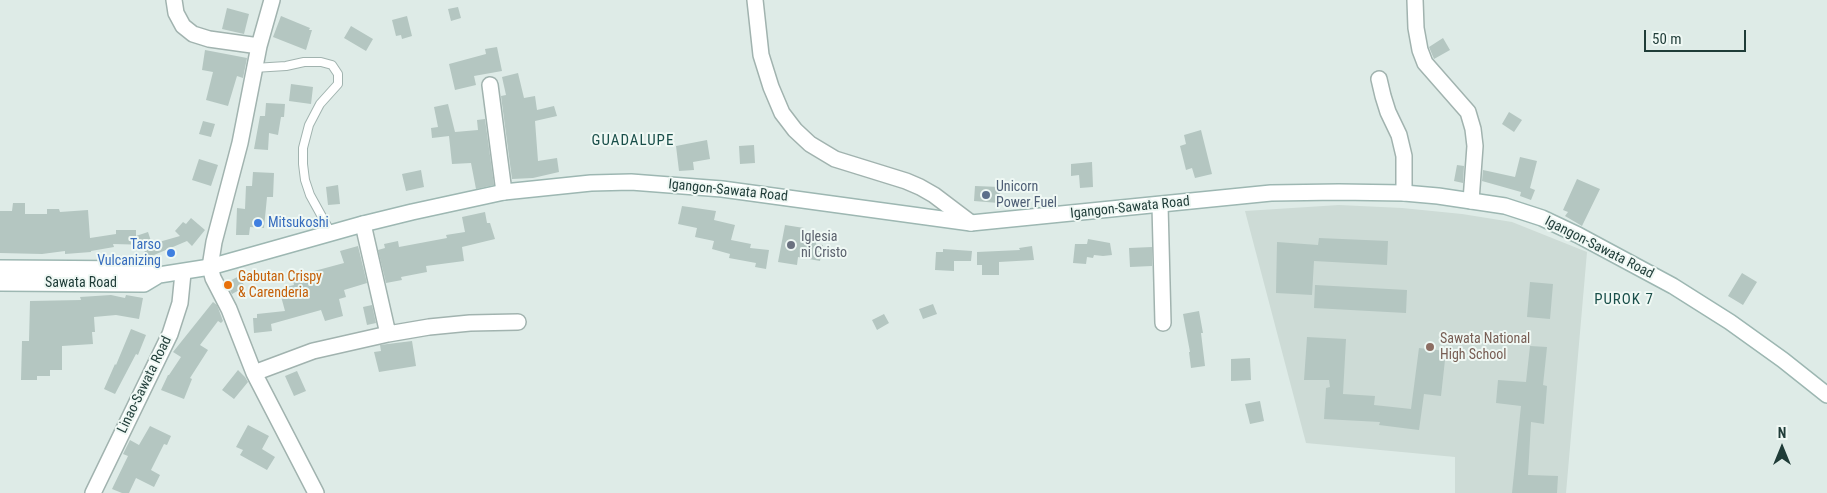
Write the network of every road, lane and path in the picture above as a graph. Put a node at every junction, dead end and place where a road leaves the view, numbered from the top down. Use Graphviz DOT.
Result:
graph roads {
  1 [pos="174,0"];
  2 [pos="272,0"];
  3 [pos="754,0"];
  4 [pos="1415,0"];
  5 [pos="258,46"];
  6 [pos="254,68"];
  7 [pos="1379,79"];
  8 [pos="490,85"];
  9 [pos="504,192"];
  10 [pos="1404,193"];
  11 [pos="1470,201"];
  12 [pos="1160,205"];
  13 [pos="971,223"];
  14 [pos="363,224"];
  15 [pos="330,233"];
  16 [pos="210,267"];
  17 [pos="0,268"];
  18 [pos="182,272"];
  19 [pos="159,275"];
  20 [pos="0,283"];
  21 [pos="518,322"];
  22 [pos="1163,323"];
  23 [pos="388,334"];
  24 [pos="254,372"];
  25 [pos="1827,395"];
  26 [pos="93,493"];
  27 [pos="316,493"];
  1 -- 5 [label="street"];
  2 -- 5 [label="street"];
  3 -- 13 [label="street"];
  4 -- 11 [label="street"];
  5 -- 6 [label="street"];
  6 -- 15 [label="lane"];
  6 -- 16 [label="street"];
  7 -- 10 [label="street"];
  8 -- 9 [label="street"];
  9 -- 13 [label="street, Igangon-Sawata Road"];
  9 -- 14 [label="street, Igangon-Sawata Road"];
  10 -- 11 [label="street, Igangon-Sawata Road"];
  10 -- 12 [label="street, Igangon-Sawata Road"];
  11 -- 25 [label="street, Igangon-Sawata Road"];
  12 -- 13 [label="street, Igangon-Sawata Road"];
  12 -- 22 [label="street"];
  14 -- 15 [label="street, Igangon-Sawata Road"];
  14 -- 23 [label="street"];
  15 -- 16 [label="street, Igangon-Sawata Road"];
  16 -- 18 [label="street, Igangon-Sawata Road"];
  16 -- 24 [label="street"];
  17 -- 19 [label="street, Sawata Road"];
  18 -- 19 [label="street, Sawata Road"];
  18 -- 26 [label="street, Linao-Sawata Road"];
  19 -- 20 [label="street, Sawata Road"];
  21 -- 23 [label="street"];
  23 -- 24 [label="street"];
  24 -- 27 [label="street"];
}
